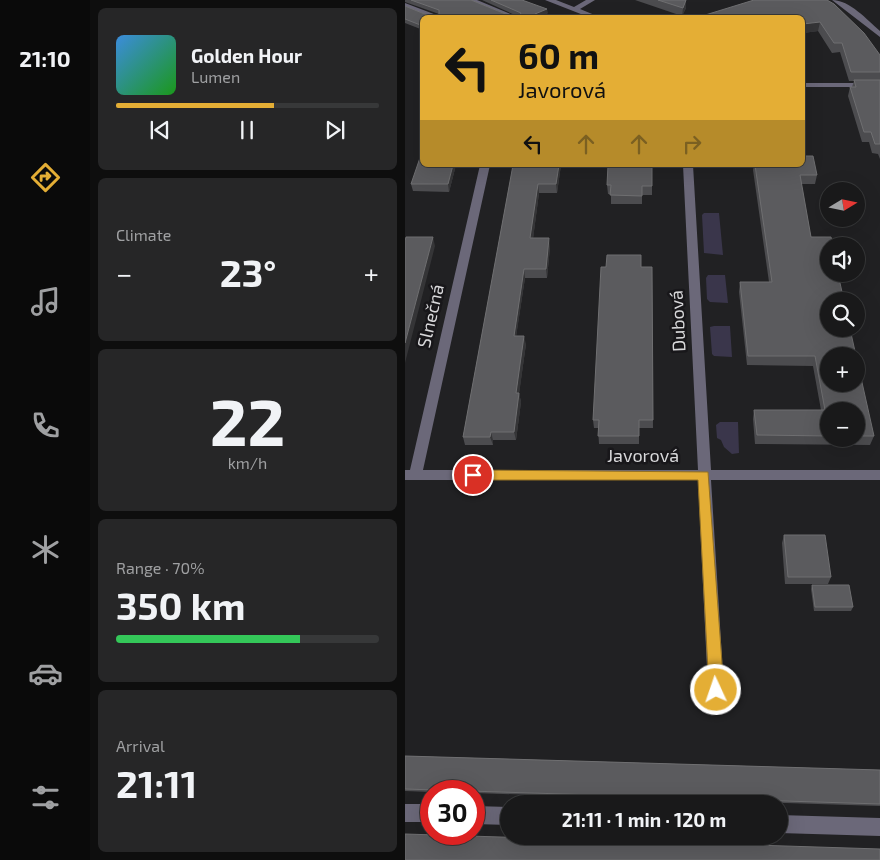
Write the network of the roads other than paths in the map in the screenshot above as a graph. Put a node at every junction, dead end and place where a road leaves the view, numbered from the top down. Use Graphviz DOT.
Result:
graph roads {
  1 [pos="471,0"];
  2 [pos="549,0"];
  3 [pos="591,0"];
  4 [pos="836,0"];
  5 [pos="405,5"];
  6 [pos="575,9"];
  7 [pos="429,15"];
  8 [pos="509,15"];
  9 [pos="591,15"];
  10 [pos="880,35"];
  11 [pos="805,85"];
  12 [pos="880,85"];
  13 [pos="485,167"];
  14 [pos="688,167"];
  15 [pos="410,475"];
  16 [pos="704,475"];
  17 [pos="880,475"];
  18 [pos="716,690"];
  19 [pos="405,812"];
  20 [pos="420,813"];
  21 [pos="485,815"];
  22 [pos="500,816"];
  23 [pos="788,824"];
  24 [pos="880,827"];
  1 -- 8 [label="street"];
  2 -- 6 [label="street"];
  3 -- 6 [label="street"];
  4 -- 10 [label="street"];
  5 -- 7 [label="street"];
  6 -- 9 [label="street"];
  11 -- 12 [label="street"];
  13 -- 15 [label="street, Slnečná"];
  14 -- 16 [label="street, Dubová"];
  15 -- 16 [label="street, Javorová"];
  16 -- 17 [label="street, Javorová"];
  16 -- 18 [label="street, Dubová"];
  19 -- 20 [label="street"];
  21 -- 22 [label="street"];
  23 -- 24 [label="street"];
}
